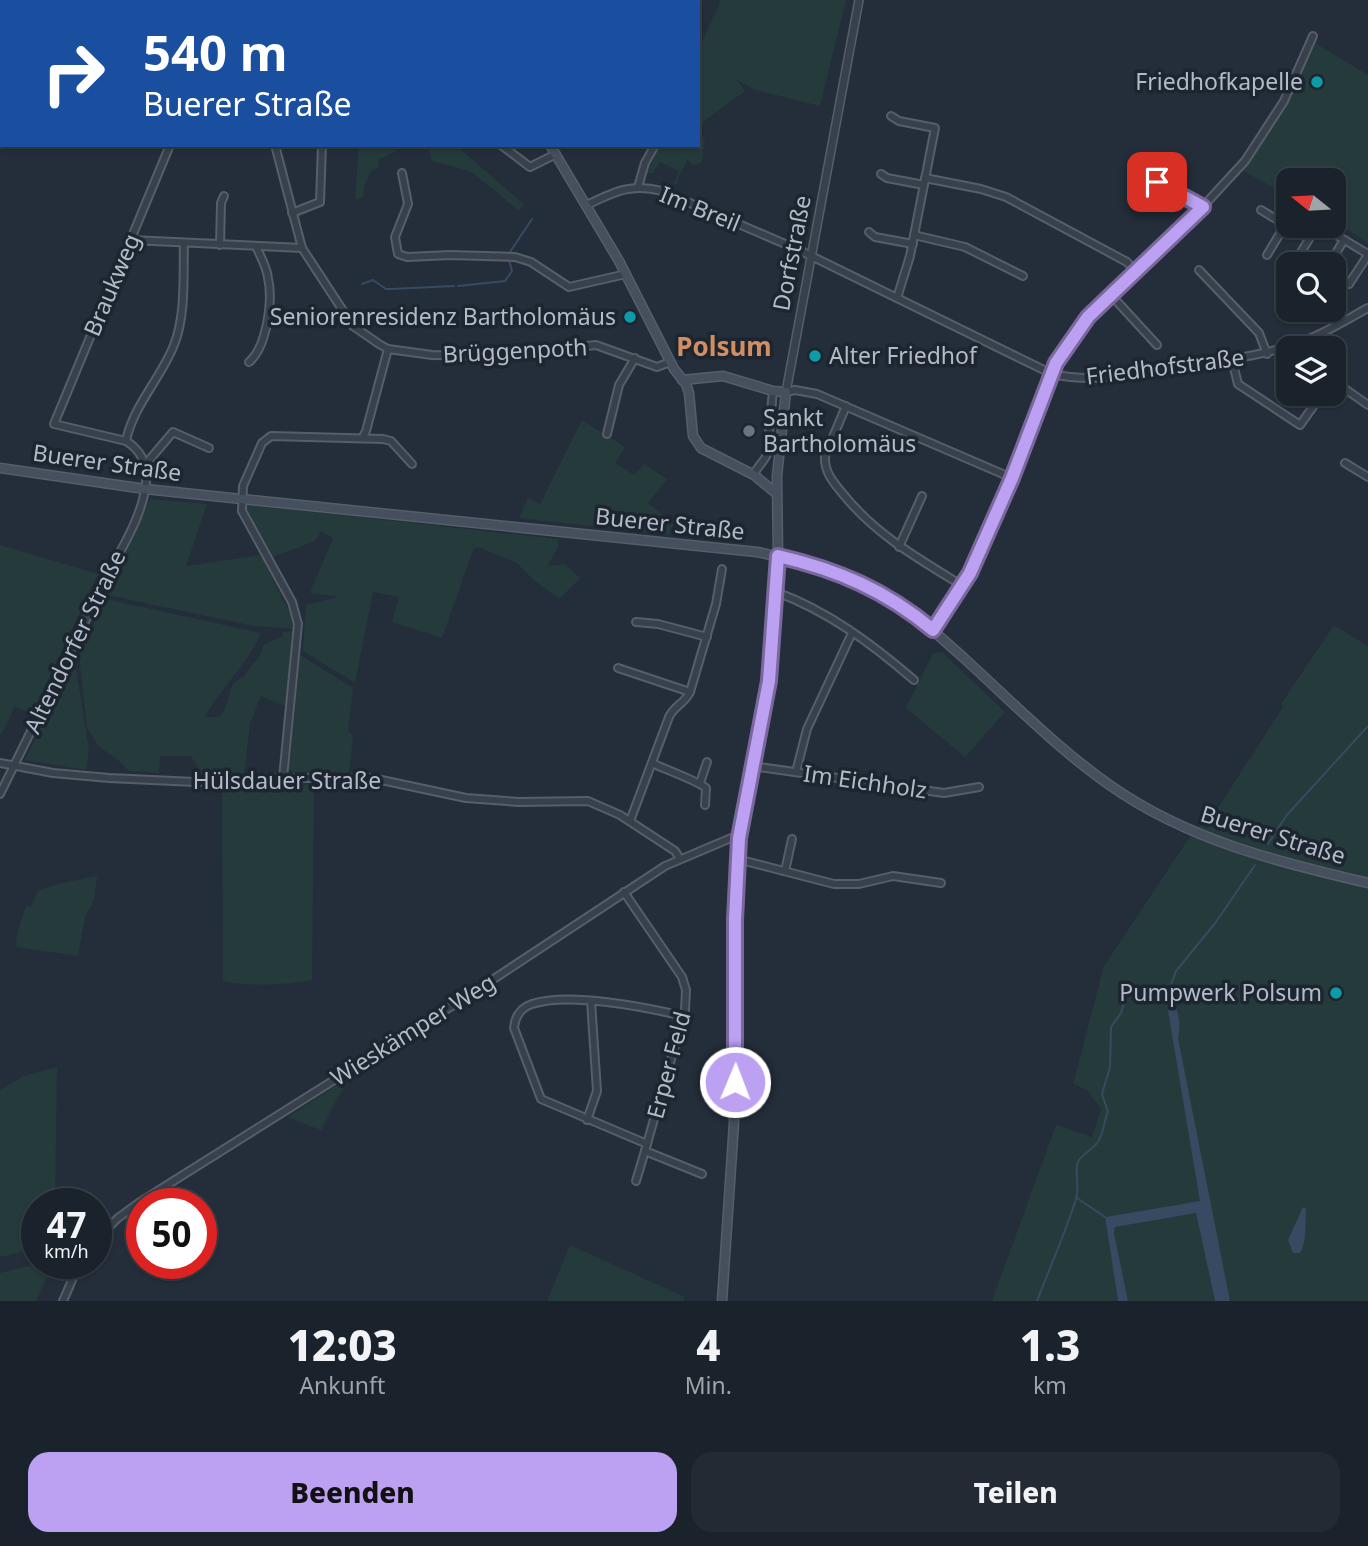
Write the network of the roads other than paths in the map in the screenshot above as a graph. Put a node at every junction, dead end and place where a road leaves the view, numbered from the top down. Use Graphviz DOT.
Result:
graph roads {
  1 [pos="859,0"];
  2 [pos="1313,36"];
  3 [pos="891,116"];
  4 [pos="169,147"];
  5 [pos="276,147"];
  6 [pos="322,147"];
  7 [pos="505,147"];
  8 [pos="551,147"];
  9 [pos="654,147"];
  10 [pos="556,154"];
  11 [pos="1162,164"];
  12 [pos="402,173"];
  13 [pos="881,174"];
  14 [pos="924,182"];
  15 [pos="638,187"];
  16 [pos="224,196"];
  17 [pos="587,205"];
  18 [pos="1203,207"];
  19 [pos="1261,211"];
  20 [pos="292,213"];
  21 [pos="1276,220"];
  22 [pos="869,232"];
  23 [pos="914,235"];
  24 [pos="1277,238"];
  25 [pos="1340,238"];
  26 [pos="1309,239"];
  27 [pos="131,240"];
  28 [pos="1344,240"];
  29 [pos="184,243"];
  30 [pos="913,244"];
  31 [pos="220,245"];
  32 [pos="256,246"];
  33 [pos="302,248"];
  34 [pos="1301,252"];
  35 [pos="1336,252"];
  36 [pos="1368,254"];
  37 [pos="1267,255"];
  38 [pos="811,258"];
  39 [pos="1199,270"];
  40 [pos="1135,271"];
  41 [pos="626,274"];
  42 [pos="1023,276"];
  43 [pos="1349,284"];
  44 [pos="1111,295"];
  45 [pos="897,298"];
  46 [pos="1367,310"];
  47 [pos="1157,345"];
  48 [pos="388,349"];
  49 [pos="1267,354"];
  50 [pos="635,358"];
  51 [pos="1232,360"];
  52 [pos="249,362"];
  53 [pos="670,362"];
  54 [pos="1052,374"];
  55 [pos="682,380"];
  56 [pos="1346,390"];
  57 [pos="773,391"];
  58 [pos="786,392"];
  59 [pos="1368,405"];
  60 [pos="846,406"];
  61 [pos="1313,406"];
  62 [pos="607,434"];
  63 [pos="363,438"];
  64 [pos="126,442"];
  65 [pos="209,448"];
  66 [pos="1345,463"];
  67 [pos="412,464"];
  68 [pos="145,465"];
  69 [pos="0,468"];
  70 [pos="754,475"];
  71 [pos="1368,477"];
  72 [pos="1012,478"];
  73 [pos="145,489"];
  74 [pos="777,494"];
  75 [pos="922,496"];
  76 [pos="242,498"];
  77 [pos="899,547"];
  78 [pos="778,556"];
  79 [pos="722,569"];
  80 [pos="963,586"];
  81 [pos="776,593"];
  82 [pos="636,622"];
  83 [pos="933,630"];
  84 [pos="852,632"];
  85 [pos="707,637"];
  86 [pos="618,668"];
  87 [pos="914,680"];
  88 [pos="690,692"];
  89 [pos="708,762"];
  90 [pos="0,763"];
  91 [pos="652,764"];
  92 [pos="14,765"];
  93 [pos="752,766"];
  94 [pos="796,772"];
  95 [pos="283,778"];
  96 [pos="700,783"];
  97 [pos="979,787"];
  98 [pos="0,793"];
  99 [pos="705,805"];
  100 [pos="630,821"];
  101 [pos="739,838"];
  102 [pos="792,839"];
  103 [pos="680,859"];
  104 [pos="737,859"];
  105 [pos="785,871"];
  106 [pos="941,883"];
  107 [pos="1368,883"];
  108 [pos="624,892"];
  109 [pos="591,1001"];
  110 [pos="683,1016"];
  111 [pos="587,1120"];
  112 [pos="646,1148"];
  113 [pos="702,1174"];
  114 [pos="636,1181"];
  115 [pos="112,1223"];
  116 [pos="72,1279"];
  117 [pos="62,1301"];
  118 [pos="722,1301"];
  1 -- 38 [label="street, Dorfstraße"];
  2 -- 18 [label="street"];
  3 -- 14 [label="street"];
  4 -- 27 [label="street, Braukweg"];
  5 -- 20 [label="street, Brüggenpoth"];
  6 -- 20 [label="street"];
  7 -- 10 [label="street"];
  8 -- 10 [label="main road"];
  9 -- 15 [label="street"];
  10 -- 17 [label="main road"];
  11 -- 18 [label="street"];
  12 -- 41 [label="street"];
  13 -- 14 [label="street"];
  14 -- 23 [label="street"];
  14 -- 40 [label="street"];
  15 -- 17 [label="street, Im Breil"];
  15 -- 38 [label="street, Im Breil"];
  16 -- 31 [label="street"];
  17 -- 41 [label="main road"];
  18 -- 40 [label="street"];
  19 -- 21 [label="street"];
  20 -- 33 [label="street, Brüggenpoth"];
  22 -- 30 [label="street"];
  23 -- 30 [label="street"];
  23 -- 42 [label="street"];
  24 -- 37 [label="street"];
  25 -- 28 [label="street"];
  26 -- 34 [label="street"];
  27 -- 29 [label="street"];
  27 -- 64 [label="street, Braukweg"];
  28 -- 35 [label="street"];
  28 -- 36 [label="street"];
  29 -- 31 [label="street"];
  29 -- 64 [label="street"];
  30 -- 45 [label="street"];
  31 -- 32 [label="street"];
  32 -- 33 [label="street"];
  32 -- 52 [label="street"];
  33 -- 48 [label="street, Brüggenpoth"];
  36 -- 43 [label="street"];
  38 -- 45 [label="street, Friedhofstraße"];
  38 -- 58 [label="street, Dorfstraße"];
  39 -- 49 [label="street"];
  40 -- 44 [label="street"];
  41 -- 53 [label="main road"];
  44 -- 47 [label="street"];
  44 -- 54 [label="street"];
  45 -- 54 [label="street, Friedhofstraße"];
  46 -- 49 [label="street, Friedhofstraße"];
  48 -- 50 [label="street, Brüggenpoth"];
  48 -- 63 [label="street"];
  49 -- 51 [label="street, Friedhofstraße"];
  50 -- 53 [label="street, Brüggenpoth"];
  50 -- 62 [label="street"];
  51 -- 54 [label="street, Friedhofstraße"];
  51 -- 61 [label="street"];
  53 -- 55 [label="main road"];
  54 -- 72 [label="street"];
  55 -- 57 [label="main road"];
  55 -- 70 [label="main road"];
  56 -- 59 [label="street"];
  57 -- 58 [label="main road"];
  57 -- 70 [label="street"];
  58 -- 60 [label="street"];
  58 -- 74 [label="main road, Dorfstraße"];
  60 -- 72 [label="street"];
  60 -- 77 [label="street"];
  63 -- 67 [label="street"];
  63 -- 76 [label="street"];
  64 -- 68 [label="street"];
  65 -- 68 [label="street"];
  66 -- 71 [label="street"];
  68 -- 73 [label="street, Altendorfer Straße"];
  69 -- 73 [label="main road, Buerer Straße"];
  70 -- 74 [label="main road"];
  72 -- 80 [label="street"];
  73 -- 76 [label="main road, Buerer Straße"];
  73 -- 92 [label="street, Altendorfer Straße"];
  74 -- 78 [label="main road, Dorfstraße"];
  75 -- 77 [label="street"];
  76 -- 78 [label="main road, Buerer Straße"];
  76 -- 95 [label="street"];
  77 -- 80 [label="street"];
  78 -- 81 [label="main road, Dorfstraße"];
  78 -- 83 [label="main road, Buerer Straße"];
  79 -- 85 [label="street"];
  80 -- 83 [label="street"];
  81 -- 84 [label="street"];
  81 -- 93 [label="main road, Dorfstraße"];
  82 -- 85 [label="street"];
  83 -- 107 [label="main road, Buerer Straße"];
  84 -- 87 [label="street"];
  84 -- 94 [label="street"];
  85 -- 88 [label="street"];
  86 -- 88 [label="street"];
  88 -- 91 [label="street"];
  89 -- 96 [label="street"];
  90 -- 92 [label="street, Hülsdauer Straße"];
  91 -- 96 [label="street"];
  91 -- 100 [label="street"];
  92 -- 95 [label="street, Hülsdauer Straße"];
  92 -- 98 [label="street, Altendorfer Straße"];
  93 -- 94 [label="street, Im Eichholz"];
  93 -- 101 [label="main road, Dorfstraße"];
  94 -- 97 [label="street, Im Eichholz"];
  95 -- 100 [label="street, Hülsdauer Straße"];
  96 -- 99 [label="street"];
  100 -- 103 [label="street, Hülsdauer Straße"];
  101 -- 103 [label="street, Wieskämper Weg"];
  101 -- 104 [label="main road, Dorfstraße"];
  102 -- 105 [label="street"];
  103 -- 108 [label="street, Wieskämper Weg"];
  104 -- 105 [label="street"];
  104 -- 118 [label="main road, Dorfstraße"];
  105 -- 106 [label="street"];
  108 -- 110 [label="street, Erper Feld"];
  108 -- 115 [label="street, Wieskämper Weg"];
  109 -- 110 [label="street"];
  109 -- 111 [label="street"];
  109 -- 111 [label="street"];
  110 -- 112 [label="street, Erper Feld"];
  111 -- 112 [label="street"];
  112 -- 113 [label="street"];
  112 -- 114 [label="street, Erper Feld"];
  116 -- 117 [label="street"];
}
